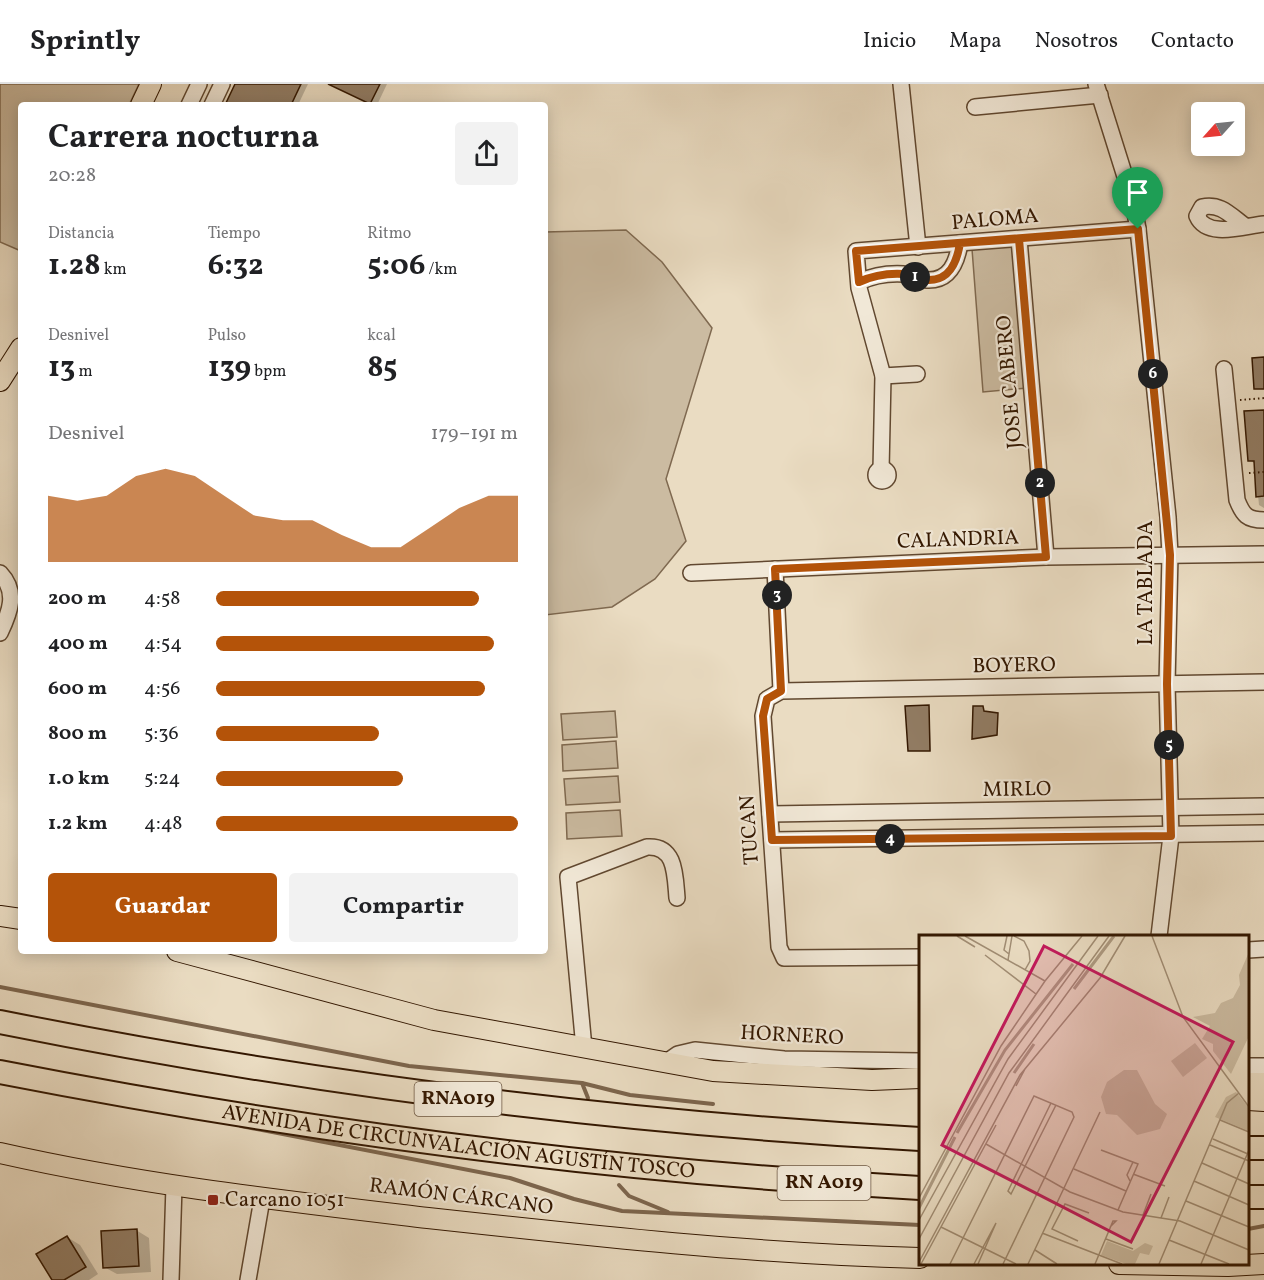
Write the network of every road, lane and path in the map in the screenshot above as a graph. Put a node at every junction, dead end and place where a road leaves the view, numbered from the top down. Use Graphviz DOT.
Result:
graph roads {
  1 [pos="152,84"];
  2 [pos="165,84"];
  3 [pos="199,84"];
  4 [pos="222,84"];
  5 [pos="901,84"];
  6 [pos="1098,90"];
  7 [pos="143,102"];
  8 [pos="156,102"];
  9 [pos="190,102"];
  10 [pos="213,102"];
  11 [pos="975,106"];
  12 [pos="1264,224"];
  13 [pos="1245,226"];
  14 [pos="1138,229"];
  15 [pos="1019,239"];
  16 [pos="953,244"];
  17 [pos="918,247"];
  18 [pos="859,282"];
  19 [pos="18,353"];
  20 [pos="1224,369"];
  21 [pos="18,371"];
  22 [pos="917,374"];
  23 [pos="883,376"];
  24 [pos="0,381"];
  25 [pos="0,399"];
  26 [pos="881,470"];
  27 [pos="1264,472"];
  28 [pos="1247,474"];
  29 [pos="1264,520"];
  30 [pos="1264,554"];
  31 [pos="1170,555"];
  32 [pos="1046,557"];
  33 [pos="775,569"];
  34 [pos="0,573"];
  35 [pos="691,573"];
  36 [pos="0,633"];
  37 [pos="1264,682"];
  38 [pos="1167,684"];
  39 [pos="781,691"];
  40 [pos="767,699"];
  41 [pos="1264,806"];
  42 [pos="1171,809"];
  43 [pos="770,814"];
  44 [pos="1264,833"];
  45 [pos="1171,836"];
  46 [pos="772,840"];
  47 [pos="677,898"];
  48 [pos="0,916"];
  49 [pos="18,919"];
  50 [pos="1159,935"];
  51 [pos="1264,949"];
  52 [pos="1249,950"];
  53 [pos="189,954"];
  54 [pos="919,957"];
  55 [pos="0,1022"];
  56 [pos="584,1048"];
  57 [pos="919,1061"];
  58 [pos="665,1063"];
  59 [pos="0,1072"];
  60 [pos="919,1078"];
  61 [pos="872,1080"];
  62 [pos="919,1088"];
  63 [pos="1249,1100"];
  64 [pos="1264,1101"];
  65 [pos="919,1139"];
  66 [pos="0,1153"];
  67 [pos="727,1176"];
  68 [pos="174,1186"];
  69 [pos="919,1188"];
  70 [pos="262,1198"];
  71 [pos="919,1258"];
  72 [pos="1264,1263"];
  73 [pos="1249,1264"];
  74 [pos="1192,1265"];
  75 [pos="1240,1265"];
  76 [pos="171,1280"];
  77 [pos="248,1280"];
  1 -- 7 [label="main road"];
  2 -- 8 [label="main road"];
  3 -- 9 [label="street"];
  4 -- 10 [label="street"];
  5 -- 17 [label="street"];
  6 -- 11 [label="street"];
  6 -- 14 [label="street, LA TABLADA"];
  12 -- 13 [label="street"];
  14 -- 15 [label="street, PALOMA"];
  14 -- 31 [label="street, LA TABLADA"];
  15 -- 16 [label="street, PALOMA"];
  15 -- 32 [label="street, JOSE CABERO"];
  16 -- 17 [label="street, PALOMA"];
  16 -- 18 [label="street"];
  17 -- 18 [label="street, PALOMA"];
  18 -- 23 [label="street"];
  19 -- 24 [label="main road"];
  20 -- 29 [label="street"];
  21 -- 25 [label="main road"];
  22 -- 23 [label="street"];
  23 -- 26 [label="street"];
  27 -- 28 [label="path"];
  30 -- 31 [label="street, CALANDRIA"];
  31 -- 32 [label="street, CALANDRIA"];
  31 -- 38 [label="street, LA TABLADA"];
  32 -- 33 [label="street, CALANDRIA"];
  33 -- 35 [label="street, CALANDRIA"];
  33 -- 39 [label="street"];
  34 -- 36 [label="street"];
  37 -- 38 [label="street, BOYERO"];
  38 -- 39 [label="street, BOYERO"];
  38 -- 42 [label="street, LA TABLADA"];
  39 -- 40 [label="street, BOYERO"];
  40 -- 43 [label="street, TUCAN"];
  41 -- 42 [label="street, MIRLO"];
  42 -- 43 [label="street, MIRLO"];
  42 -- 45 [label="street, LA TABLADA"];
  43 -- 46 [label="street, TUCAN"];
  44 -- 45 [label="street"];
  45 -- 46 [label="street"];
  45 -- 50 [label="street, LA TABLADA"];
  46 -- 54 [label="street, TUCAN"];
  47 -- 56 [label="street"];
  48 -- 49 [label="main road"];
  51 -- 52 [label="street"];
  53 -- 56 [label="main road"];
  55 -- 65 [label="highway, AVENIDA DE CIRCUNVALACIÓN AGUSTÍN TOSCO / RNA019"];
  56 -- 58 [label="main road"];
  57 -- 58 [label="street, HORNERO"];
  58 -- 61 [label="main road"];
  59 -- 67 [label="highway, AVENIDA DE CIRCUNVALACIÓN AGUSTÍN TOSCO / RNA019"];
  60 -- 61 [label="main road"];
  61 -- 62 [label="main road"];
  63 -- 64 [label="main road"];
  66 -- 68 [label="main road, RAMÓN CÁRCANO"];
  67 -- 69 [label="highway, AVENIDA DE CIRCUNVALACIÓN AGUSTÍN TOSCO / RN A019"];
  68 -- 70 [label="main road, RAMÓN CÁRCANO"];
  68 -- 76 [label="street"];
  70 -- 71 [label="main road, RAMÓN CÁRCANO"];
  70 -- 77 [label="street"];
  72 -- 73 [label="main road"];
  74 -- 75 [label="main road"];
}
